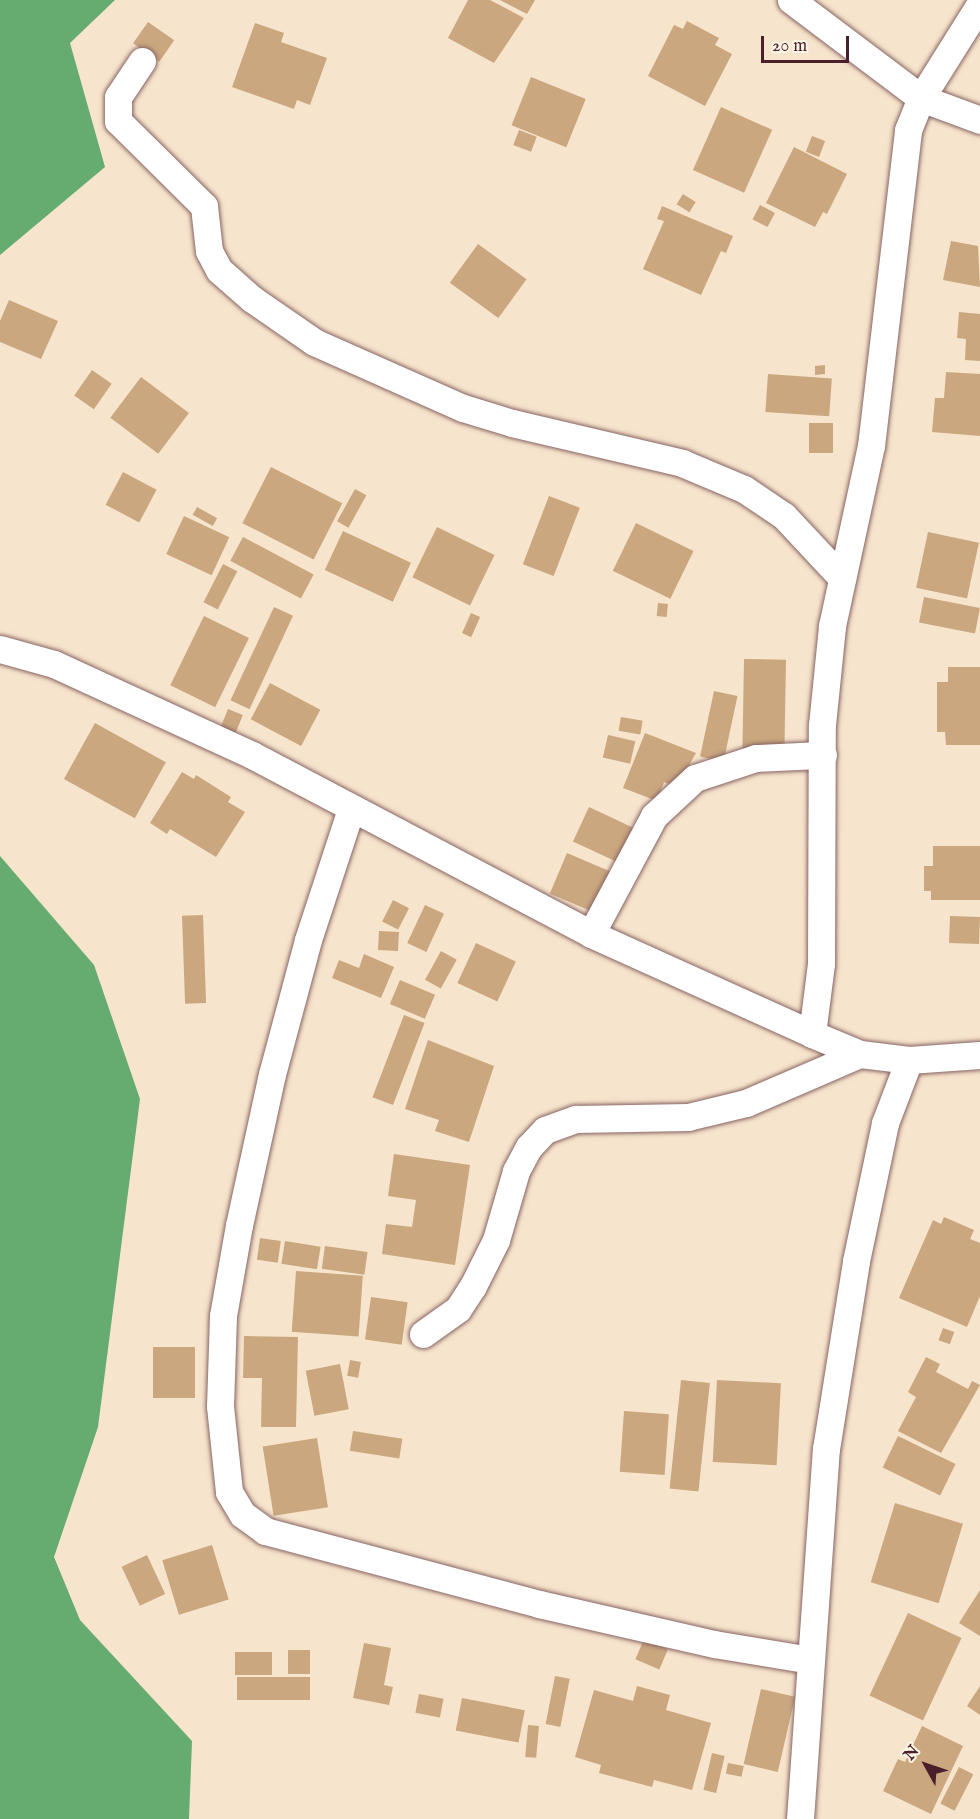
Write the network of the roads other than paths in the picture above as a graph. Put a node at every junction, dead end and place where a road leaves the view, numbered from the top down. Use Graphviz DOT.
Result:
graph roads {
  1 [pos="791,0"];
  2 [pos="980,4"];
  3 [pos="142,62"];
  4 [pos="921,98"];
  5 [pos="980,120"];
  6 [pos="842,578"];
  7 [pos="0,650"];
  8 [pos="823,755"];
  9 [pos="351,808"];
  10 [pos="591,934"];
  11 [pos="812,1034"];
  12 [pos="860,1054"];
  13 [pos="980,1055"];
  14 [pos="909,1060"];
  15 [pos="423,1334"];
  16 [pos="811,1660"];
  17 [pos="800,1819"];
  1 -- 4 [label="street"];
  2 -- 4 [label="street"];
  3 -- 6 [label="street"];
  4 -- 5 [label="street"];
  4 -- 6 [label="street"];
  6 -- 8 [label="street"];
  7 -- 9 [label="street"];
  8 -- 10 [label="street"];
  8 -- 11 [label="street"];
  9 -- 10 [label="street"];
  9 -- 16 [label="street"];
  10 -- 11 [label="street"];
  11 -- 12 [label="street"];
  12 -- 14 [label="street"];
  12 -- 15 [label="street"];
  13 -- 14 [label="street"];
  14 -- 16 [label="street"];
  16 -- 17 [label="street"];
}
